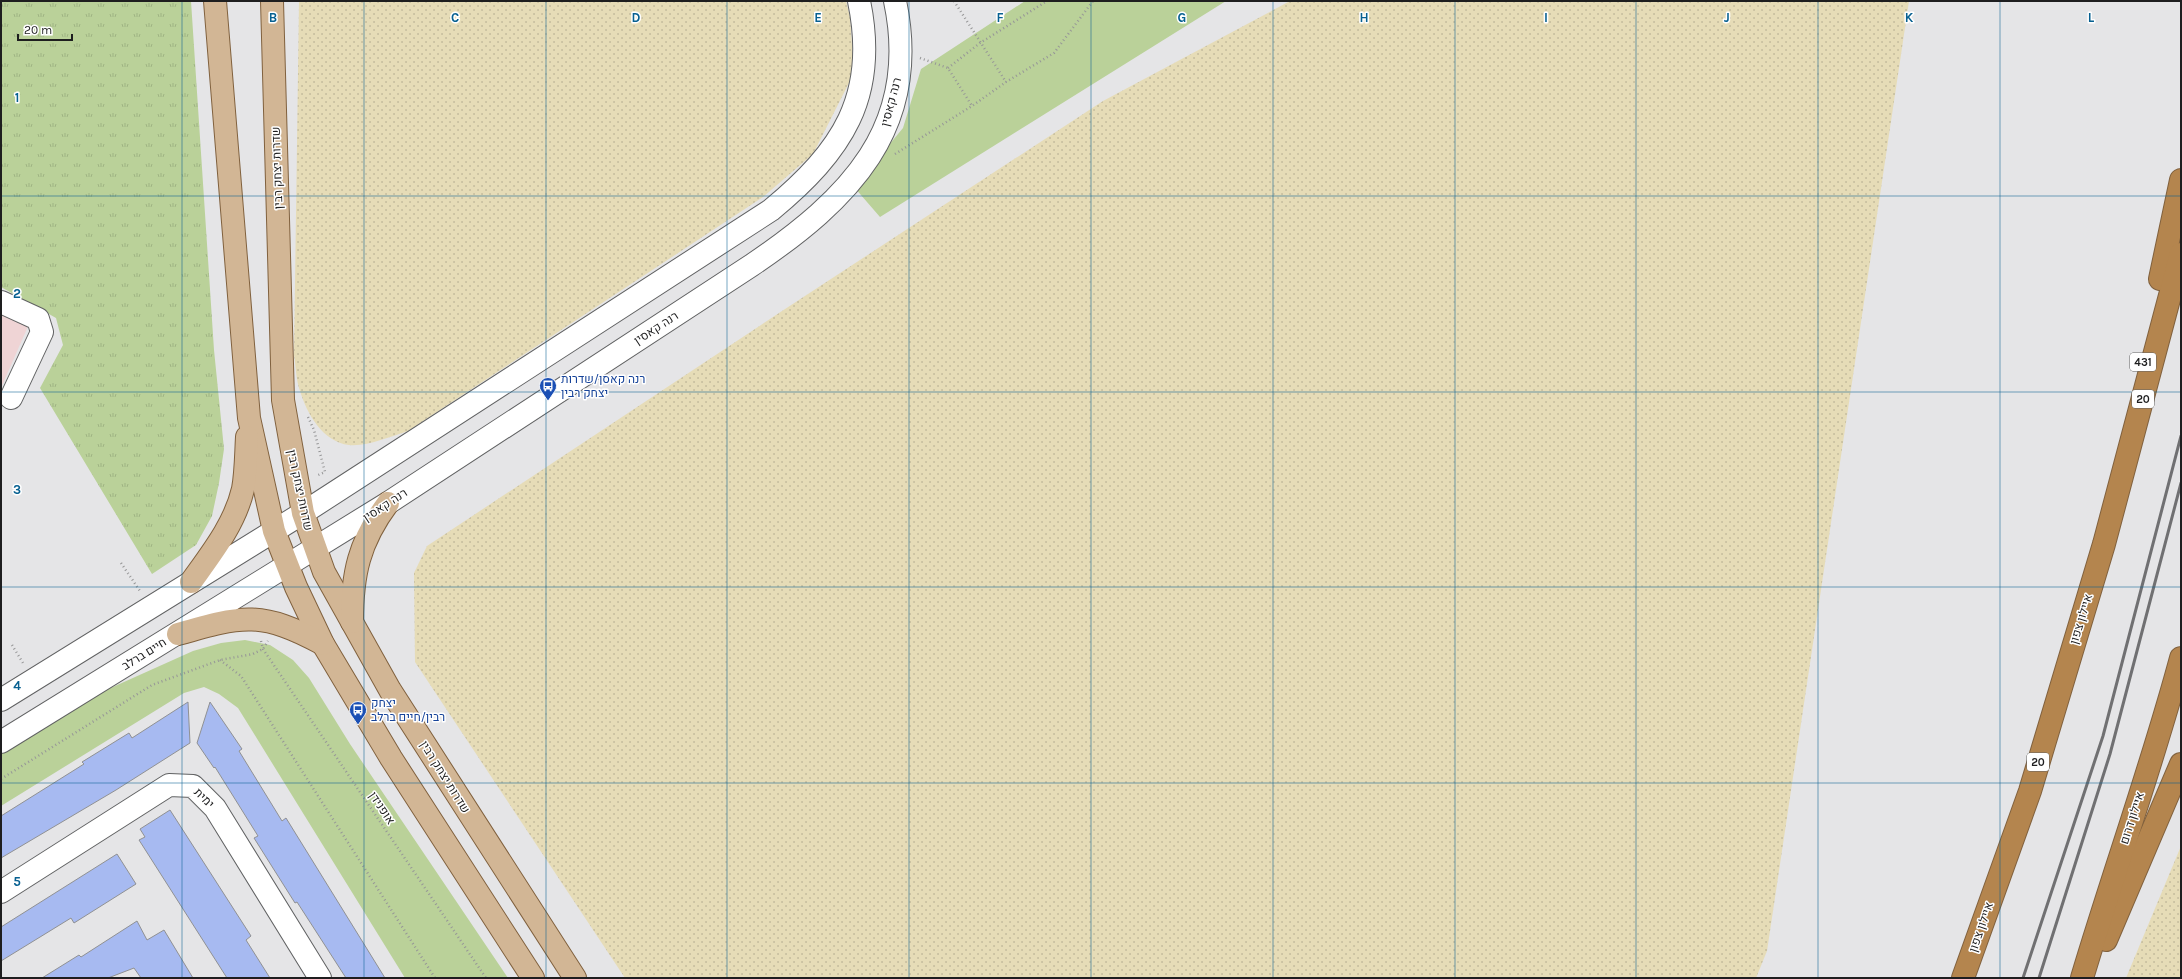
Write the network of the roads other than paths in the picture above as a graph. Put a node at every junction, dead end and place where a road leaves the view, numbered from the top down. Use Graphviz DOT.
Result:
graph roads {
  1 [pos="215,1"];
  2 [pos="272,1"];
  3 [pos="859,1"];
  4 [pos="895,1"];
  5 [pos="2181,180"];
  6 [pos="2181,254"];
  7 [pos="1,302"];
  8 [pos="11,398"];
  9 [pos="249,418"];
  10 [pos="388,503"];
  11 [pos="303,513"];
  12 [pos="274,531"];
  13 [pos="2104,544"];
  14 [pos="314,550"];
  15 [pos="288,566"];
  16 [pos="191,582"];
  17 [pos="352,625"];
  18 [pos="178,634"];
  19 [pos="323,644"];
  20 [pos="2181,658"];
  21 [pos="1,700"];
  22 [pos="1,742"];
  23 [pos="2181,764"];
  24 [pos="1,892"];
  25 [pos="320,978"];
  26 [pos="533,978"];
  27 [pos="575,978"];
  28 [pos="1963,978"];
  29 [pos="2082,978"];
  30 [pos="2089,978"];
  1 -- 9 [label="main road"];
  2 -- 11 [label="main road, שדרות יצחק רבין"];
  3 -- 11 [label="street"];
  4 -- 10 [label="street, רנה קאסין"];
  5 -- 13 [label="highway, 431"];
  6 -- 13 [label="highway, איילון צפון / 20"];
  7 -- 8 [label="street"];
  9 -- 12 [label="main road"];
  9 -- 16 [label="main road"];
  10 -- 14 [label="street, רנה קאסין"];
  10 -- 17 [label="main road"];
  11 -- 12 [label="street"];
  11 -- 14 [label="main road, שדרות יצחק רבין"];
  12 -- 15 [label="main road"];
  12 -- 16 [label="street"];
  13 -- 28 [label="highway, איילון צפון / 20"];
  14 -- 15 [label="street, רנה קאסין"];
  14 -- 17 [label="main road, שדרות יצחק רבין"];
  15 -- 18 [label="street, חיים ברלב"];
  15 -- 19 [label="main road"];
  16 -- 21 [label="street"];
  17 -- 27 [label="main road, שדרות יצחק רבין"];
  18 -- 19 [label="main road"];
  18 -- 22 [label="street, חיים ברלב"];
  19 -- 26 [label="main road"];
  20 -- 29 [label="highway, איילון דרום"];
  23 -- 30 [label="highway"];
  24 -- 25 [label="street, ימית"];
}
